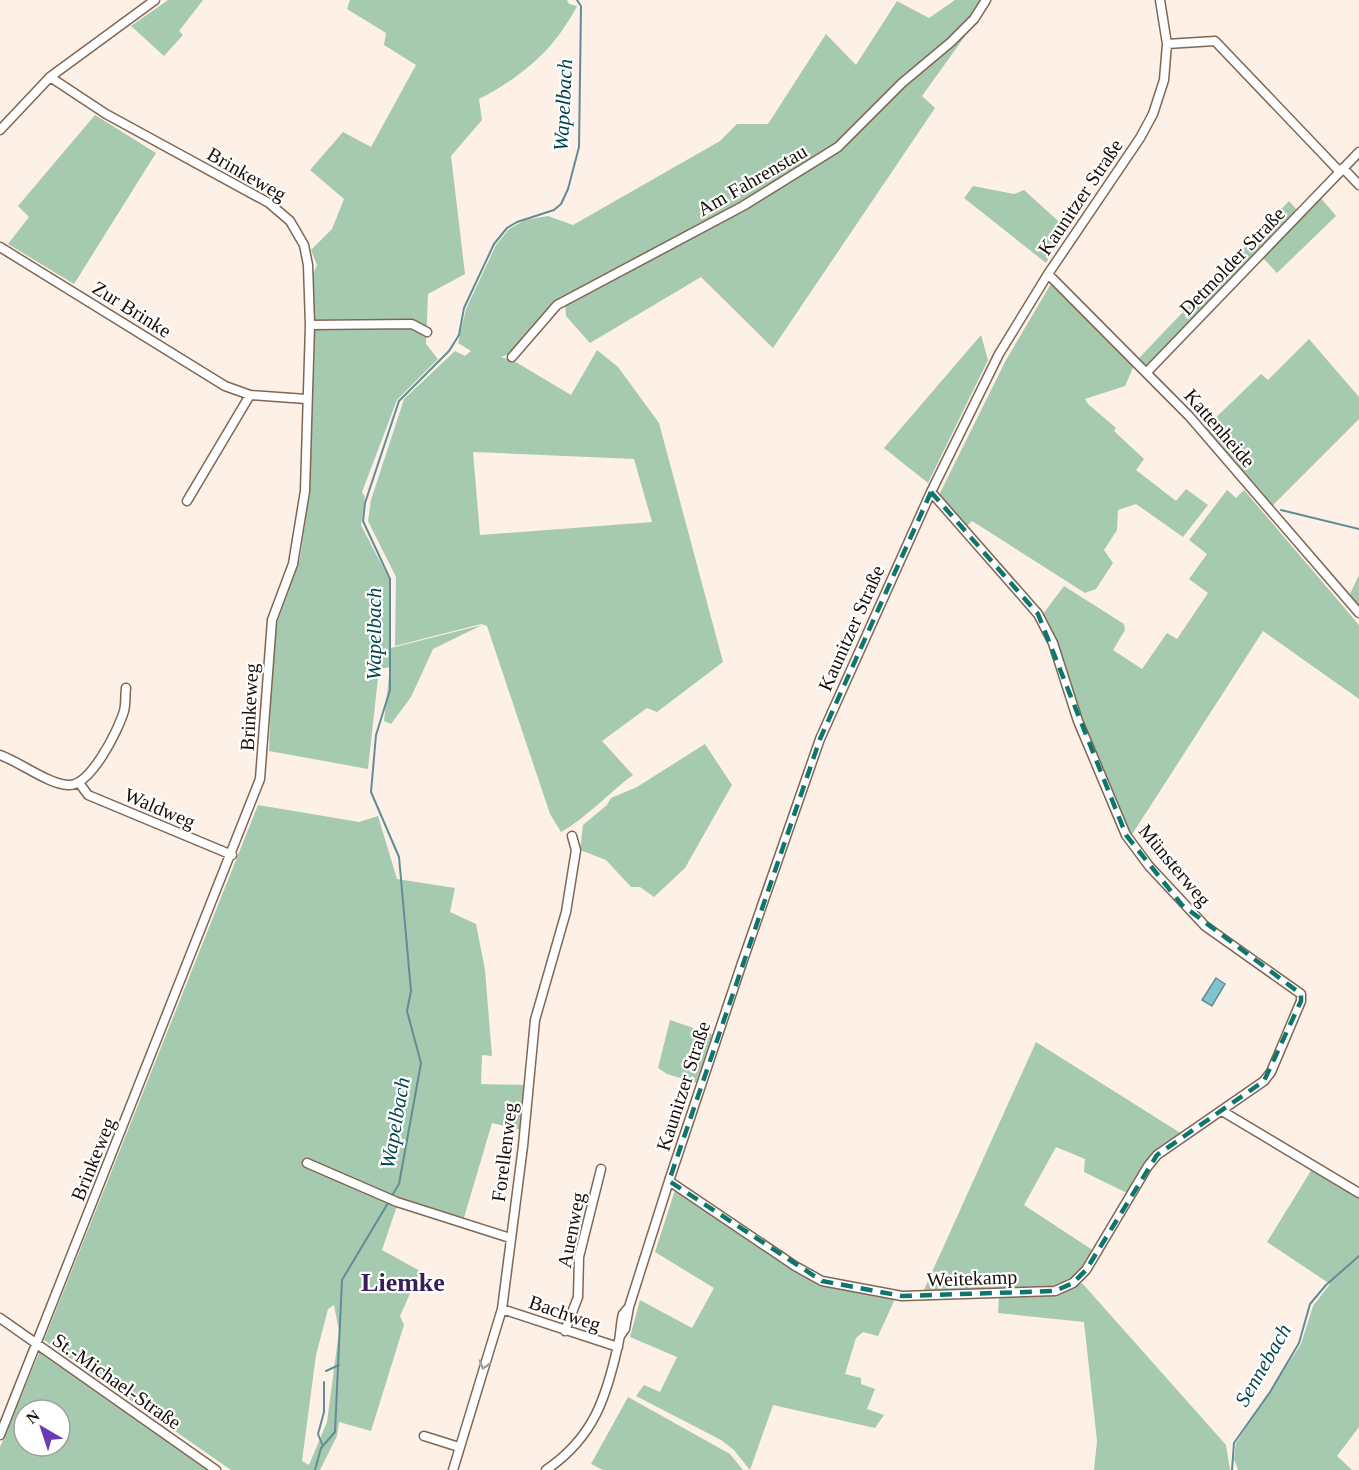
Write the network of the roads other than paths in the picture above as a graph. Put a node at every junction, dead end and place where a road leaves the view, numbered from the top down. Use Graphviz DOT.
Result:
graph roads {
  1 [pos="155,0"];
  2 [pos="986,0"];
  3 [pos="1160,0"];
  4 [pos="1167,44"];
  5 [pos="50,77"];
  6 [pos="0,130"];
  7 [pos="1359,152"];
  8 [pos="1342,170"];
  9 [pos="1359,185"];
  10 [pos="0,247"];
  11 [pos="1048,274"];
  12 [pos="310,325"];
  13 [pos="427,332"];
  14 [pos="512,357"];
  15 [pos="1147,372"];
  16 [pos="250,395"];
  17 [pos="306,399"];
  18 [pos="931,492"];
  19 [pos="187,501"];
  20 [pos="1359,613"];
  21 [pos="126,688"];
  22 [pos="0,755"];
  23 [pos="80,784"];
  24 [pos="572,836"];
  25 [pos="232,855"];
  26 [pos="1222,1111"];
  27 [pos="307,1163"];
  28 [pos="601,1169"];
  29 [pos="669,1181"];
  30 [pos="1359,1193"];
  31 [pos="510,1239"];
  32 [pos="502,1309"];
  33 [pos="0,1318"];
  34 [pos="566,1331"];
  35 [pos="37,1345"];
  36 [pos="618,1347"];
  37 [pos="0,1435"];
  38 [pos="424,1436"];
  39 [pos="459,1447"];
  40 [pos="216,1470"];
  41 [pos="453,1470"];
  42 [pos="546,1470"];
  1 -- 5 [label="street"];
  2 -- 14 [label="street, Am Fahrenstau"];
  3 -- 4 [label="street, Kaunitzer Straße"];
  4 -- 8 [label="street"];
  4 -- 11 [label="street, Kaunitzer Straße"];
  5 -- 6 [label="street"];
  5 -- 12 [label="street, Brinkeweg"];
  7 -- 8 [label="street, Detmolder Straße"];
  8 -- 9 [label="street"];
  8 -- 15 [label="street, Detmolder Straße"];
  10 -- 16 [label="street, Zur Brinke"];
  11 -- 15 [label="street, Kattenheide"];
  11 -- 18 [label="street, Kaunitzer Straße"];
  12 -- 13 [label="street"];
  12 -- 17 [label="street, Brinkeweg"];
  15 -- 20 [label="street, Kattenheide"];
  16 -- 17 [label="street, Zur Brinke"];
  16 -- 19 [label="street"];
  17 -- 25 [label="street, Brinkeweg"];
  18 -- 26 [label="street, Münsterweg"];
  18 -- 29 [label="street, Kaunitzer Straße"];
  21 -- 23 [label="street"];
  22 -- 23 [label="street, Waldweg"];
  23 -- 25 [label="street, Waldweg"];
  24 -- 31 [label="street, Forellenweg"];
  25 -- 35 [label="street, Brinkeweg"];
  26 -- 29 [label="street, Weitekamp"];
  26 -- 30 [label="street"];
  27 -- 31 [label="street"];
  28 -- 34 [label="street, Auenweg"];
  29 -- 36 [label="street, Kaunitzer Straße"];
  31 -- 32 [label="street, Forellenweg"];
  32 -- 34 [label="street, Bachweg"];
  32 -- 39 [label="street, Forellenweg, one-way"];
  33 -- 35 [label="street, St.-Michael-Straße"];
  34 -- 36 [label="street, Bachweg"];
  35 -- 37 [label="street, Brinkeweg"];
  35 -- 40 [label="street, St.-Michael-Straße"];
  36 -- 42 [label="street, Kaunitzer Straße"];
  38 -- 39 [label="street"];
  39 -- 41 [label="street, Forellenweg"];
}
